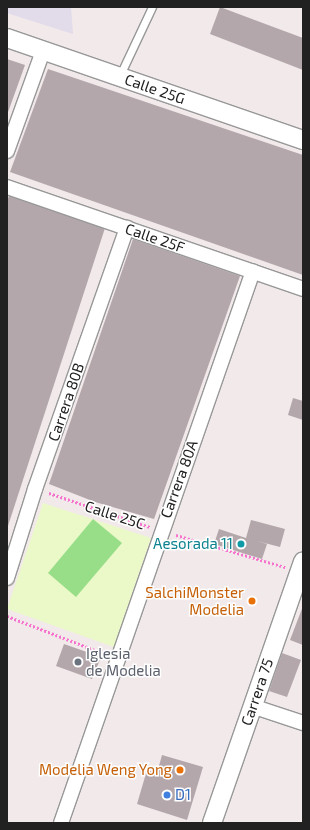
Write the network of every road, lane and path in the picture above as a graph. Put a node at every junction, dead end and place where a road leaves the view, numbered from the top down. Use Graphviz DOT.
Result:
graph roads {
  1 [pos="152,7"];
  2 [pos="7,38"];
  3 [pos="43,51"];
  4 [pos="119,77"];
  5 [pos="303,140"];
  6 [pos="7,151"];
  7 [pos="7,187"];
  8 [pos="127,228"];
  9 [pos="253,271"];
  10 [pos="303,289"];
  11 [pos="35,489"];
  12 [pos="160,531"];
  13 [pos="298,568"];
  14 [pos="7,578"];
  15 [pos="7,616"];
  16 [pos="118,659"];
  17 [pos="252,706"];
  18 [pos="303,723"];
  19 [pos="60,823"];
  20 [pos="212,823"];
  1 -- 4 [label="lane"];
  2 -- 3 [label="street, Calle 25G"];
  3 -- 4 [label="street, Calle 25G"];
  3 -- 6 [label="street"];
  4 -- 5 [label="street, Calle 25G"];
  7 -- 8 [label="street, Calle 25F"];
  8 -- 9 [label="street, Calle 25F"];
  8 -- 11 [label="street, Carrera 80B"];
  9 -- 10 [label="street, Calle 25F"];
  9 -- 12 [label="street, Carrera 80A"];
  11 -- 12 [label="path, Calle 25C"];
  11 -- 14 [label="street, Carrera 80B"];
  12 -- 13 [label="path, Calle 25C"];
  12 -- 16 [label="street, Carrera 80A"];
  13 -- 17 [label="street, Carrera 75"];
  15 -- 16 [label="path"];
  16 -- 19 [label="street, Carrera 80A"];
  17 -- 18 [label="street"];
  17 -- 20 [label="street, Carrera 75"];
}
